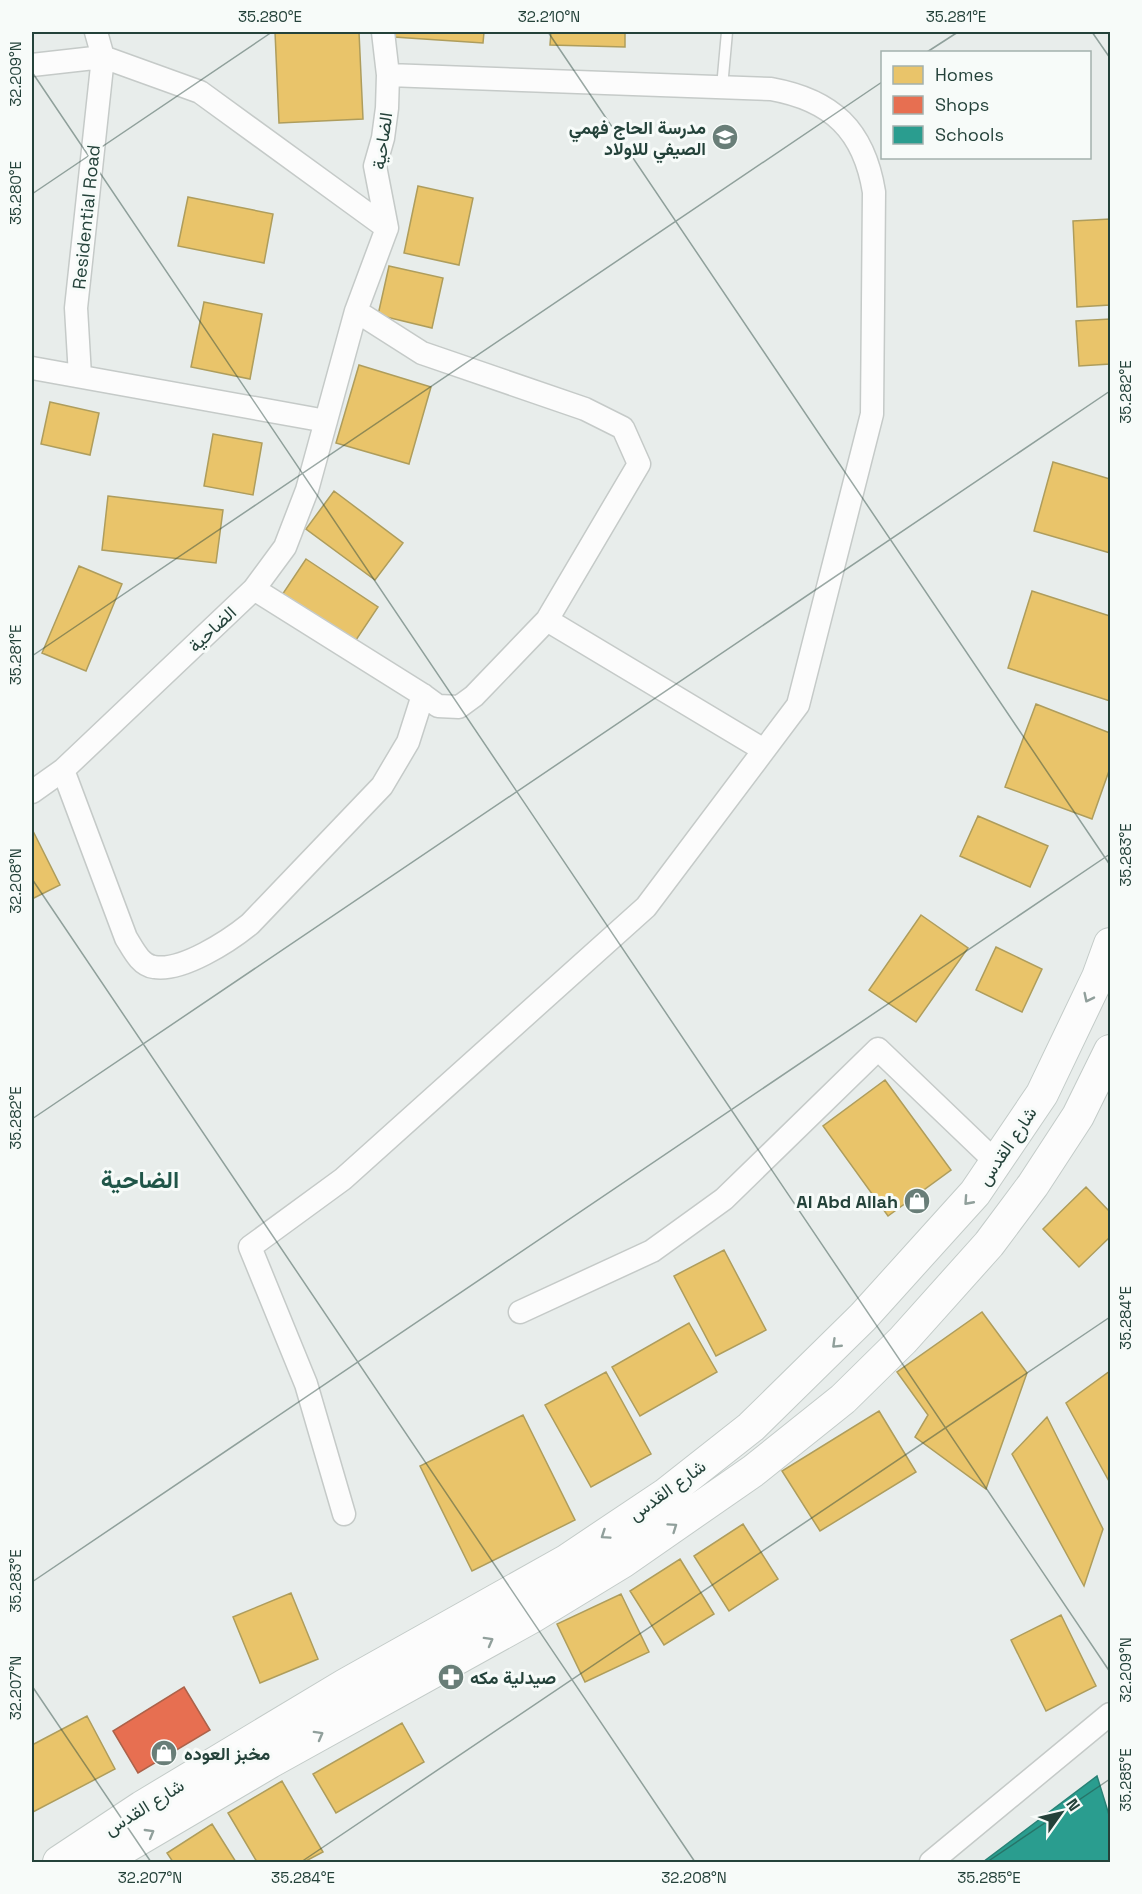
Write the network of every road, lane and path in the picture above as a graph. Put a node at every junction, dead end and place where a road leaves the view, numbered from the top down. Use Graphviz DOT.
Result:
graph roads {
  1 [pos="96,32"];
  2 [pos="383,32"];
  3 [pos="727,32"];
  4 [pos="103,57"];
  5 [pos="32,65"];
  6 [pos="388,75"];
  7 [pos="722,87"];
  8 [pos="387,228"];
  9 [pos="356,311"];
  10 [pos="32,368"];
  11 [pos="80,376"];
  12 [pos="326,421"];
  13 [pos="254,589"];
  14 [pos="546,620"];
  15 [pos="423,695"];
  16 [pos="764,750"];
  17 [pos="63,770"];
  18 [pos="32,792"];
  19 [pos="1110,944"];
  20 [pos="1110,1051"];
  21 [pos="996,1162"];
  22 [pos="520,1312"];
  23 [pos="344,1514"];
  24 [pos="1110,1714"];
  25 [pos="59,1863"];
  26 [pos="99,1863"];
  27 [pos="931,1863"];
  1 -- 4 [label="street"];
  2 -- 6 [label="street, الضاحية"];
  3 -- 7 [label="lane"];
  4 -- 5 [label="street"];
  4 -- 8 [label="street"];
  4 -- 11 [label="street, Residential Road"];
  6 -- 7 [label="street"];
  6 -- 8 [label="street, الضاحية"];
  7 -- 16 [label="street"];
  8 -- 9 [label="street, الضاحية"];
  9 -- 12 [label="street, الضاحية"];
  9 -- 14 [label="street"];
  10 -- 11 [label="street"];
  11 -- 12 [label="street"];
  12 -- 13 [label="street, الضاحية"];
  13 -- 15 [label="street"];
  13 -- 17 [label="street, الضاحية"];
  14 -- 15 [label="street"];
  14 -- 16 [label="street"];
  15 -- 17 [label="street"];
  16 -- 23 [label="street"];
  17 -- 18 [label="street, الضاحية"];
  19 -- 21 [label="main road, شارع القدس, one-way"];
  26 -- 20 [label="main road, شارع القدس, one-way"];
  21 -- 22 [label="street"];
  21 -- 25 [label="main road, شارع القدس, one-way"];
  24 -- 27 [label="street"];
}
